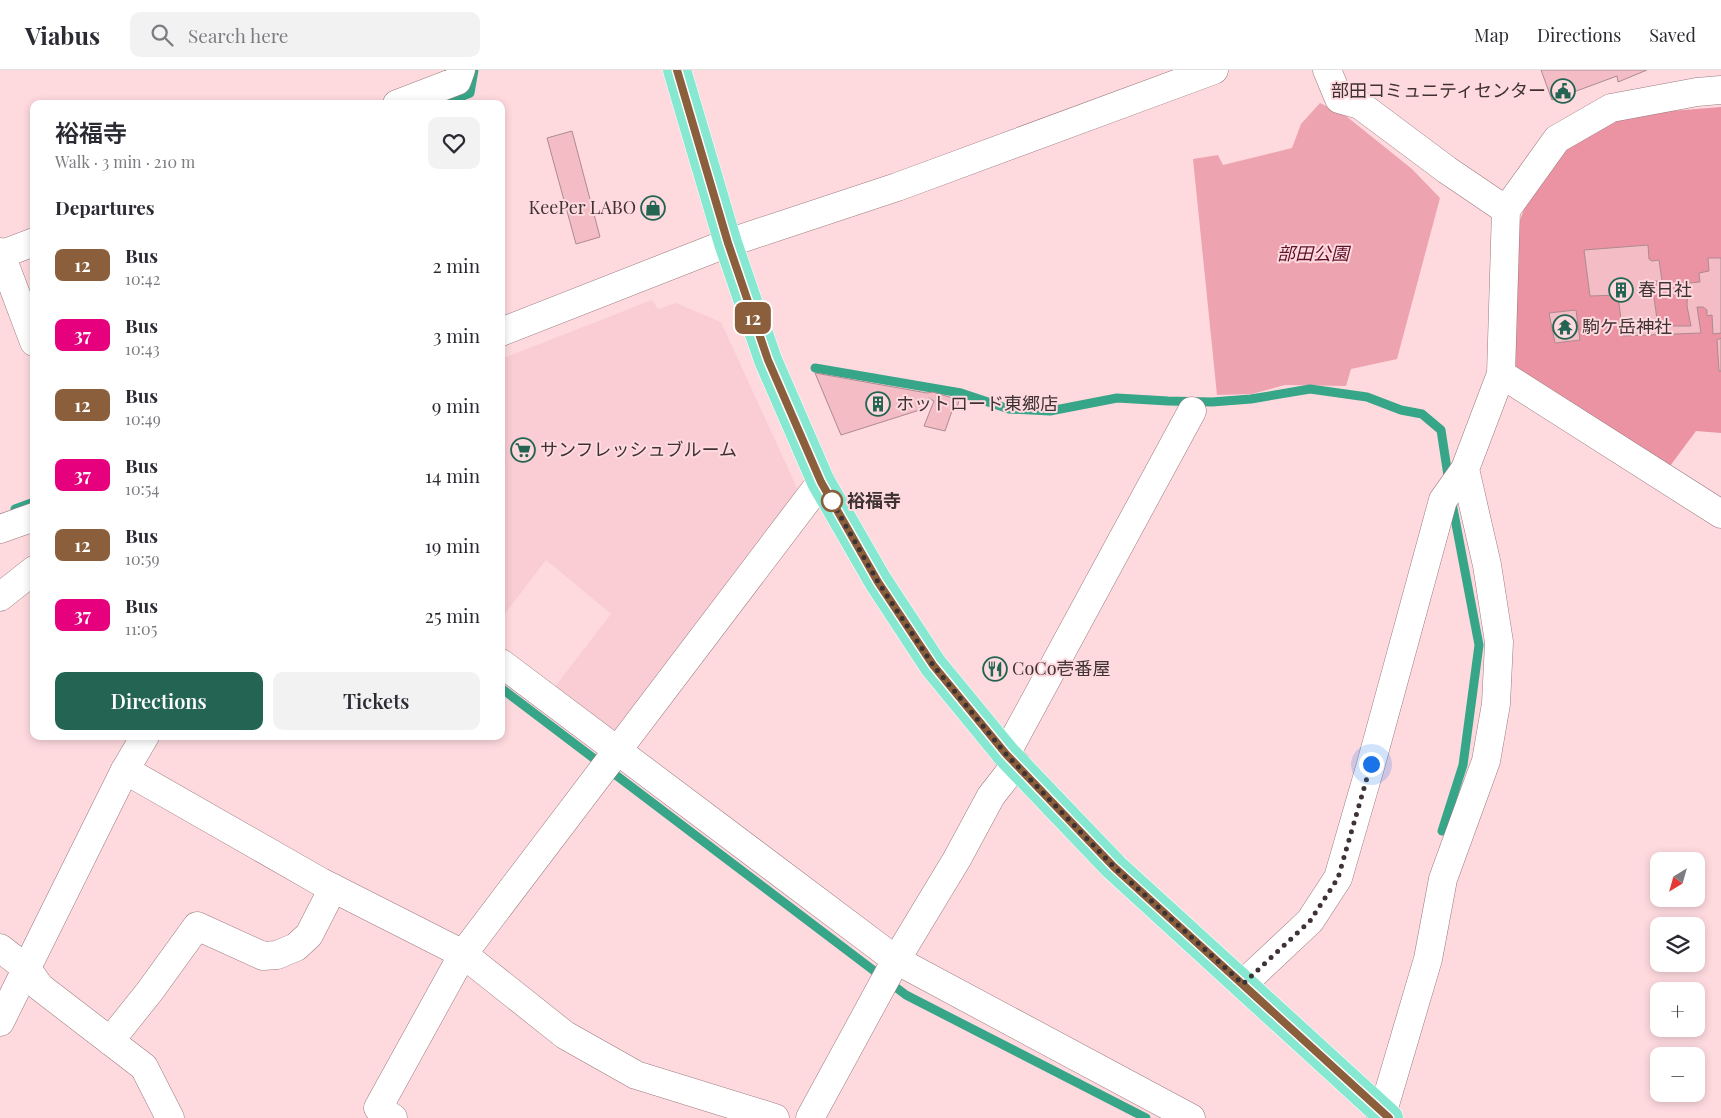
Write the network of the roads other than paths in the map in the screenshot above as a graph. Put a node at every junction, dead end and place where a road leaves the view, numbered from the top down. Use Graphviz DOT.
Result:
graph roads {
  1 [pos="461,70"];
  2 [pos="677,70"];
  3 [pos="1214,70"];
  4 [pos="1327,70"];
  5 [pos="1721,90"];
  6 [pos="407,100"];
  7 [pos="1506,210"];
  8 [pos="30,243"];
  9 [pos="728,243"];
  10 [pos="0,254"];
  11 [pos="505,330"];
  12 [pos="30,332"];
  13 [pos="1501,374"];
  14 [pos="1192,411"];
  15 [pos="1465,469"];
  16 [pos="821,482"];
  17 [pos="1721,514"];
  18 [pos="30,518"];
  19 [pos="0,529"];
  20 [pos="30,573"];
  21 [pos="0,597"];
  22 [pos="505,666"];
  23 [pos="143,740"];
  24 [pos="618,750"];
  25 [pos="1011,759"];
  26 [pos="125,770"];
  27 [pos="332,888"];
  28 [pos="0,948"];
  29 [pos="462,954"];
  30 [pos="896,960"];
  31 [pos="27,969"];
  32 [pos="1243,984"];
  33 [pos="0,1022"];
  34 [pos="110,1041"];
  35 [pos="1385,1116"];
  36 [pos="170,1118"];
  37 [pos="393,1118"];
  38 [pos="775,1118"];
  39 [pos="810,1118"];
  40 [pos="1192,1118"];
  1 -- 6 [label="street"];
  2 -- 9 [label="main road"];
  3 -- 9 [label="street"];
  4 -- 7 [label="street"];
  5 -- 7 [label="street"];
  7 -- 13 [label="street"];
  8 -- 10 [label="street"];
  9 -- 11 [label="street"];
  9 -- 16 [label="main road"];
  10 -- 12 [label="street"];
  13 -- 15 [label="street"];
  13 -- 17 [label="street"];
  14 -- 25 [label="street"];
  15 -- 32 [label="street"];
  15 -- 35 [label="street"];
  16 -- 24 [label="street"];
  16 -- 25 [label="main road"];
  18 -- 19 [label="street"];
  20 -- 21 [label="street"];
  22 -- 24 [label="street"];
  23 -- 26 [label="street"];
  24 -- 29 [label="street"];
  24 -- 30 [label="street"];
  25 -- 30 [label="street"];
  25 -- 32 [label="main road"];
  26 -- 27 [label="street"];
  26 -- 31 [label="street"];
  27 -- 29 [label="street"];
  27 -- 34 [label="street"];
  28 -- 31 [label="street"];
  29 -- 37 [label="street"];
  29 -- 38 [label="street"];
  30 -- 39 [label="street"];
  30 -- 40 [label="street"];
  31 -- 33 [label="street"];
  31 -- 34 [label="street"];
  32 -- 35 [label="main road"];
  34 -- 36 [label="street"];
}
